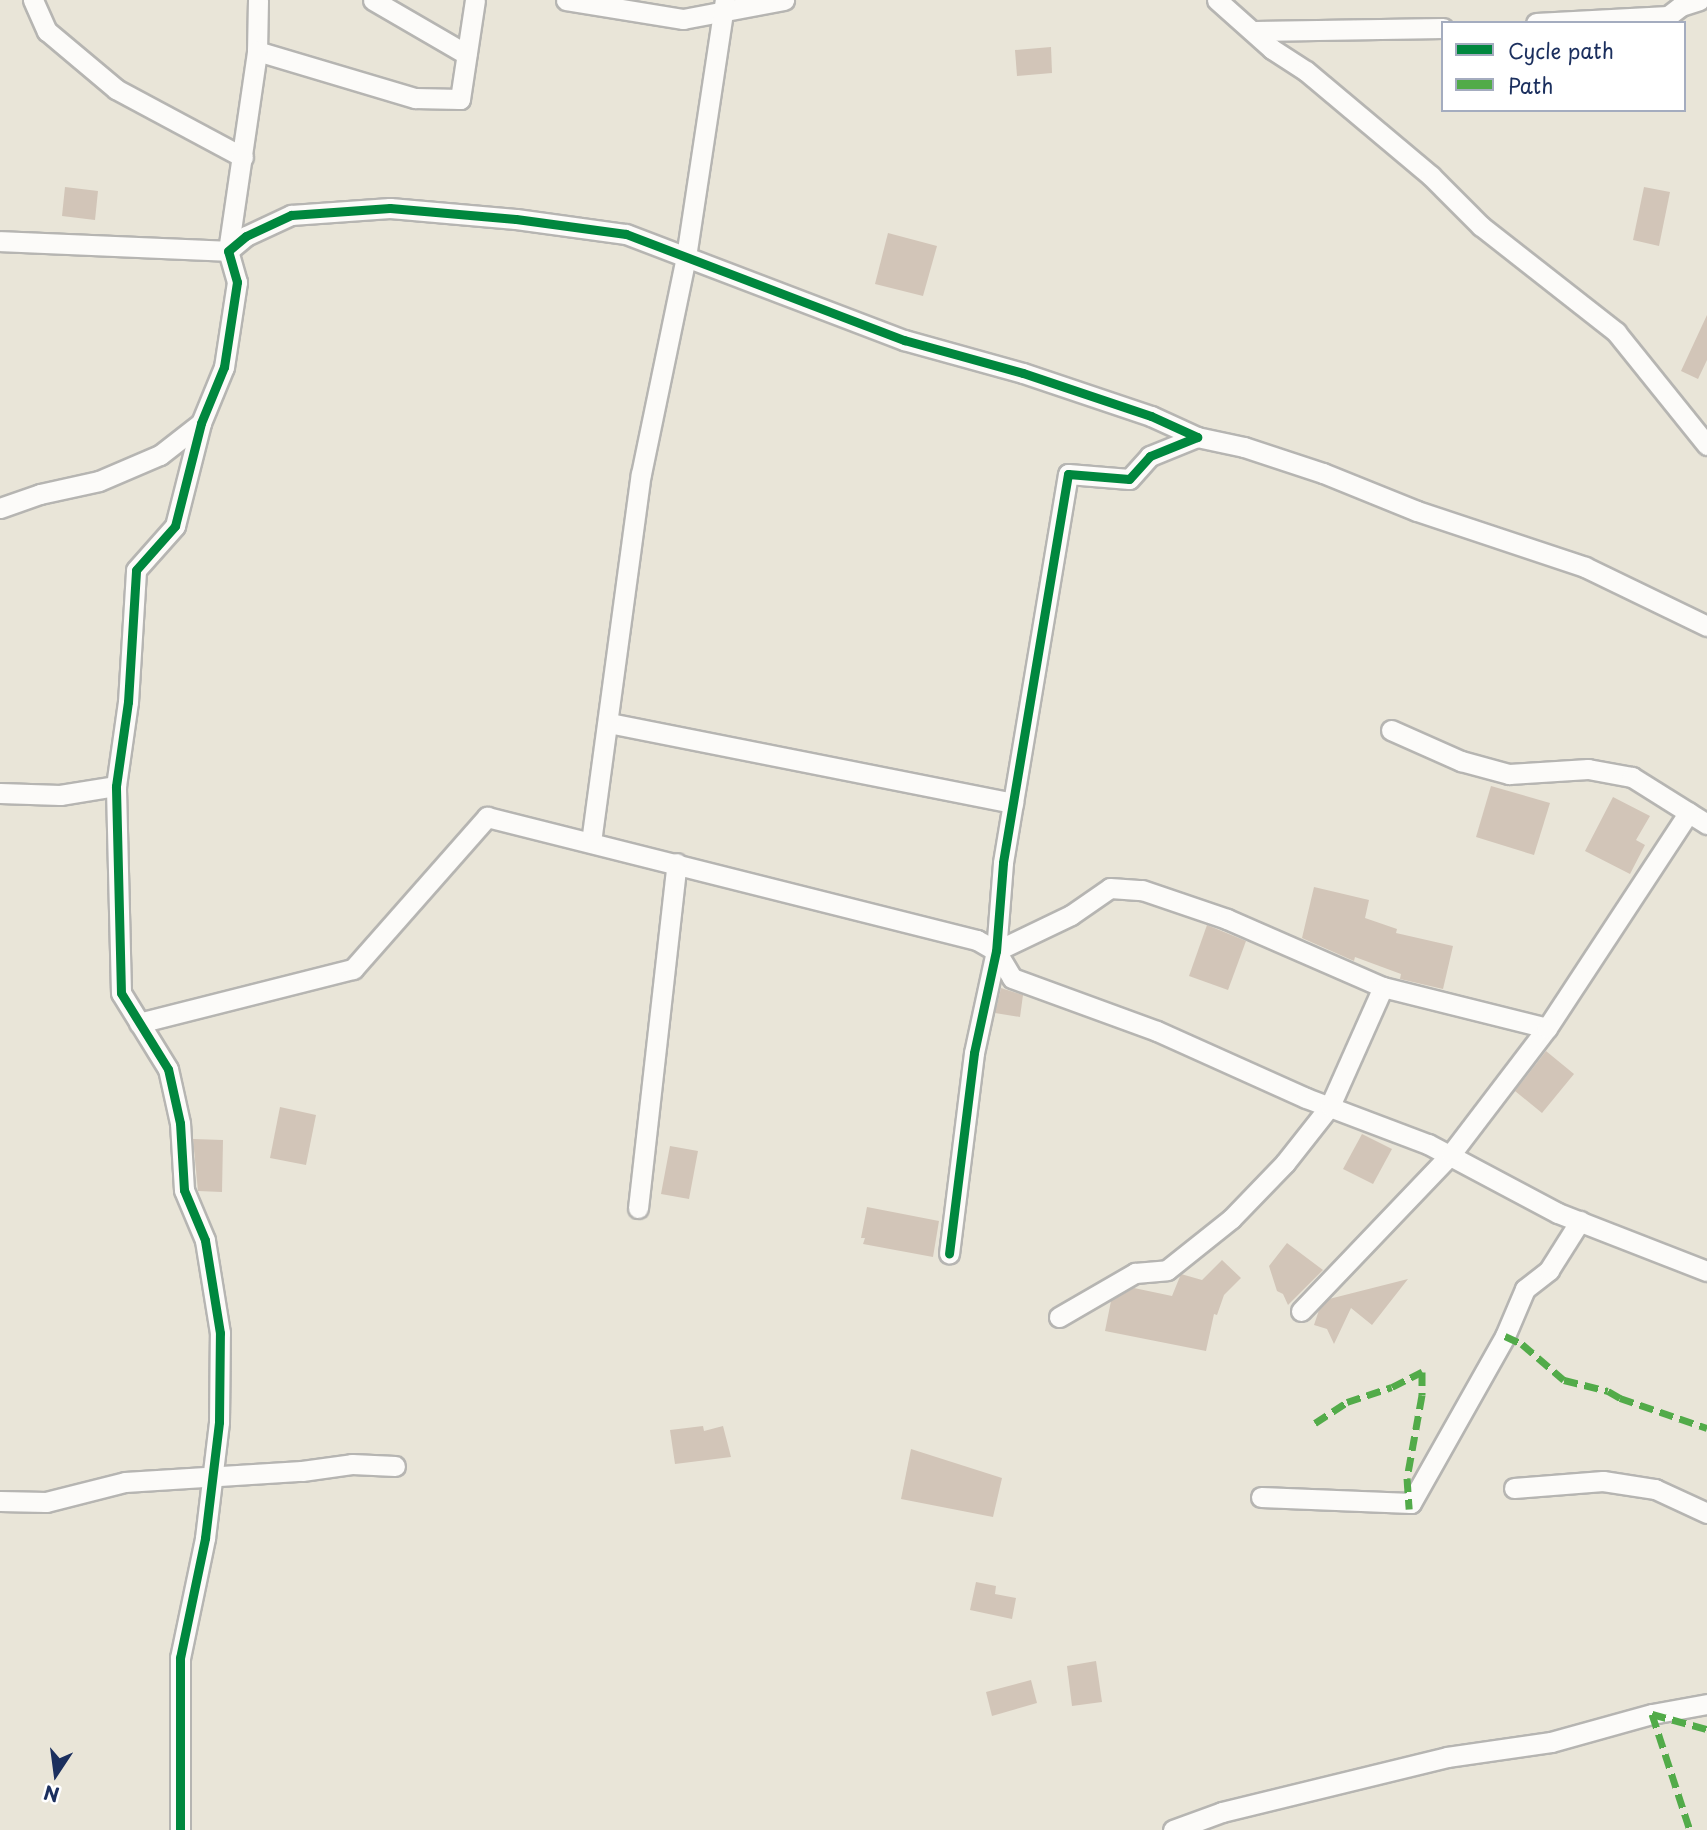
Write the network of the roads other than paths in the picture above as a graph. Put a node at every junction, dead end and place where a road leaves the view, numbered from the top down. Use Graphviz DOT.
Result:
graph roads {
  1 [pos="33,0"];
  2 [pos="258,0"];
  3 [pos="373,0"];
  4 [pos="475,0"];
  5 [pos="566,0"];
  6 [pos="725,0"];
  7 [pos="784,0"];
  8 [pos="1217,0"];
  9 [pos="1699,0"];
  10 [pos="1574,21"];
  11 [pos="1441,28"];
  12 [pos="1255,30"];
  13 [pos="257,51"];
  14 [pos="466,54"];
  15 [pos="243,157"];
  16 [pos="0,242"];
  17 [pos="228,251"];
  18 [pos="686,257"];
  19 [pos="201,423"];
  20 [pos="1197,437"];
  21 [pos="1707,445"];
  22 [pos="0,508"];
  23 [pos="1707,626"];
  24 [pos="609,723"];
  25 [pos="1391,730"];
  26 [pos="116,786"];
  27 [pos="0,793"];
  28 [pos="1013,803"];
  29 [pos="1689,812"];
  30 [pos="1707,824"];
  31 [pos="591,842"];
  32 [pos="677,863"];
  33 [pos="996,951"];
  34 [pos="1383,987"];
  35 [pos="139,1023"];
  36 [pos="1547,1028"];
  37 [pos="1330,1106"];
  38 [pos="1451,1154"];
  39 [pos="638,1208"];
  40 [pos="1580,1221"];
  41 [pos="948,1253"];
  42 [pos="1707,1271"];
  43 [pos="1301,1311"];
  44 [pos="1059,1317"];
  45 [pos="395,1466"];
  46 [pos="212,1478"];
  47 [pos="1514,1488"];
  48 [pos="1261,1497"];
  49 [pos="0,1501"];
  50 [pos="1707,1514"];
  51 [pos="1707,1704"];
  52 [pos="180,1830"];
  53 [pos="1173,1830"];
  1 -- 15 [label="street"];
  2 -- 13 [label="street"];
  3 -- 14 [label="street"];
  4 -- 14 [label="street"];
  5 -- 7 [label="street"];
  6 -- 18 [label="street"];
  8 -- 12 [label="street"];
  9 -- 10 [label="street"];
  11 -- 12 [label="street"];
  12 -- 21 [label="street"];
  13 -- 14 [label="street"];
  13 -- 15 [label="street"];
  15 -- 17 [label="street"];
  16 -- 17 [label="street"];
  17 -- 18 [label="street"];
  17 -- 19 [label="street"];
  18 -- 20 [label="street"];
  18 -- 24 [label="street"];
  19 -- 22 [label="street"];
  19 -- 26 [label="street"];
  20 -- 23 [label="street"];
  20 -- 28 [label="street"];
  24 -- 28 [label="street"];
  24 -- 31 [label="street"];
  25 -- 29 [label="street"];
  26 -- 27 [label="street"];
  26 -- 35 [label="street"];
  28 -- 33 [label="street"];
  29 -- 30 [label="street"];
  29 -- 36 [label="street"];
  31 -- 32 [label="street"];
  31 -- 35 [label="street"];
  32 -- 33 [label="street"];
  32 -- 39 [label="street"];
  33 -- 34 [label="street"];
  33 -- 37 [label="street"];
  33 -- 41 [label="street"];
  34 -- 36 [label="street"];
  34 -- 37 [label="street"];
  35 -- 46 [label="street"];
  36 -- 38 [label="street"];
  37 -- 38 [label="street"];
  37 -- 44 [label="street"];
  38 -- 40 [label="street"];
  38 -- 43 [label="street"];
  40 -- 42 [label="street"];
  40 -- 48 [label="street"];
  45 -- 46 [label="street"];
  46 -- 49 [label="street"];
  46 -- 52 [label="street"];
  47 -- 50 [label="street"];
  51 -- 53 [label="street"];
}
